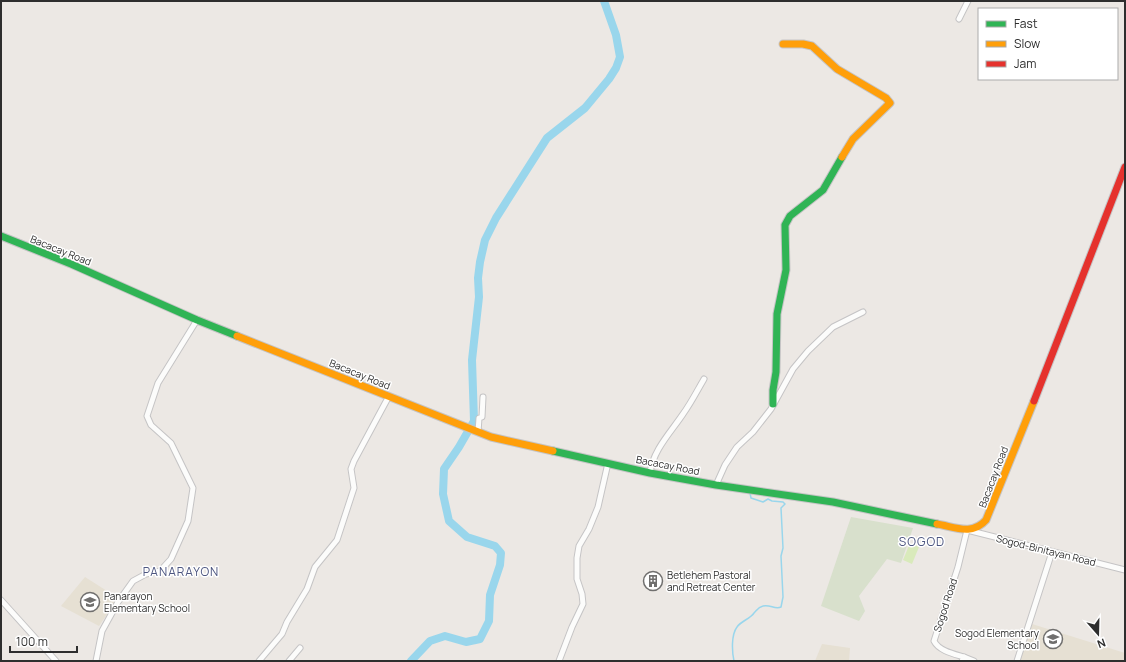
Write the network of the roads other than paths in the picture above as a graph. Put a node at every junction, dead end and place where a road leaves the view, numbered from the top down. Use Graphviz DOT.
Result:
graph roads {
  1 [pos="968,1"];
  2 [pos="959,19"];
  3 [pos="783,44"];
  4 [pos="1125,167"];
  5 [pos="1,236"];
  6 [pos="863,312"];
  7 [pos="197,320"];
  8 [pos="704,379"];
  9 [pos="389,396"];
  10 [pos="483,397"];
  11 [pos="774,404"];
  12 [pos="478,432"];
  13 [pos="608,463"];
  14 [pos="650,473"];
  15 [pos="716,484"];
  16 [pos="984,523"];
  17 [pos="967,530"];
  18 [pos="986,535"];
  19 [pos="1052,552"];
  20 [pos="1125,570"];
  21 [pos="1,600"];
  22 [pos="300,648"];
  23 [pos="963,659"];
  24 [pos="56,661"];
  25 [pos="96,661"];
  26 [pos="259,661"];
  27 [pos="289,661"];
  28 [pos="559,661"];
  29 [pos="974,661"];
  30 [pos="1017,661"];
  1 -- 2 [label="street"];
  3 -- 11 [label="main road"];
  4 -- 16 [label="main road, Bacacay Road"];
  5 -- 7 [label="main road, Bacacay Road"];
  6 -- 11 [label="street"];
  7 -- 9 [label="main road, Bacacay Road"];
  7 -- 25 [label="street"];
  8 -- 14 [label="street"];
  9 -- 12 [label="main road, Bacacay Road"];
  9 -- 26 [label="street"];
  10 -- 12 [label="street"];
  11 -- 15 [label="street"];
  12 -- 13 [label="main road, Bacacay Road"];
  13 -- 14 [label="main road, Bacacay Road"];
  13 -- 28 [label="street"];
  14 -- 15 [label="main road, Bacacay Road"];
  15 -- 17 [label="main road, Bacacay Road"];
  16 -- 17 [label="main road, Bacacay Road"];
  16 -- 18 [label="street"];
  17 -- 18 [label="street, Sogod-Binitayan Road"];
  17 -- 23 [label="street, Sogod Road"];
  18 -- 19 [label="street, Sogod-Binitayan Road"];
  19 -- 20 [label="street, Sogod-Binitayan Road"];
  19 -- 30 [label="street"];
  21 -- 24 [label="street"];
  22 -- 27 [label="street"];
  23 -- 29 [label="street"];
}
